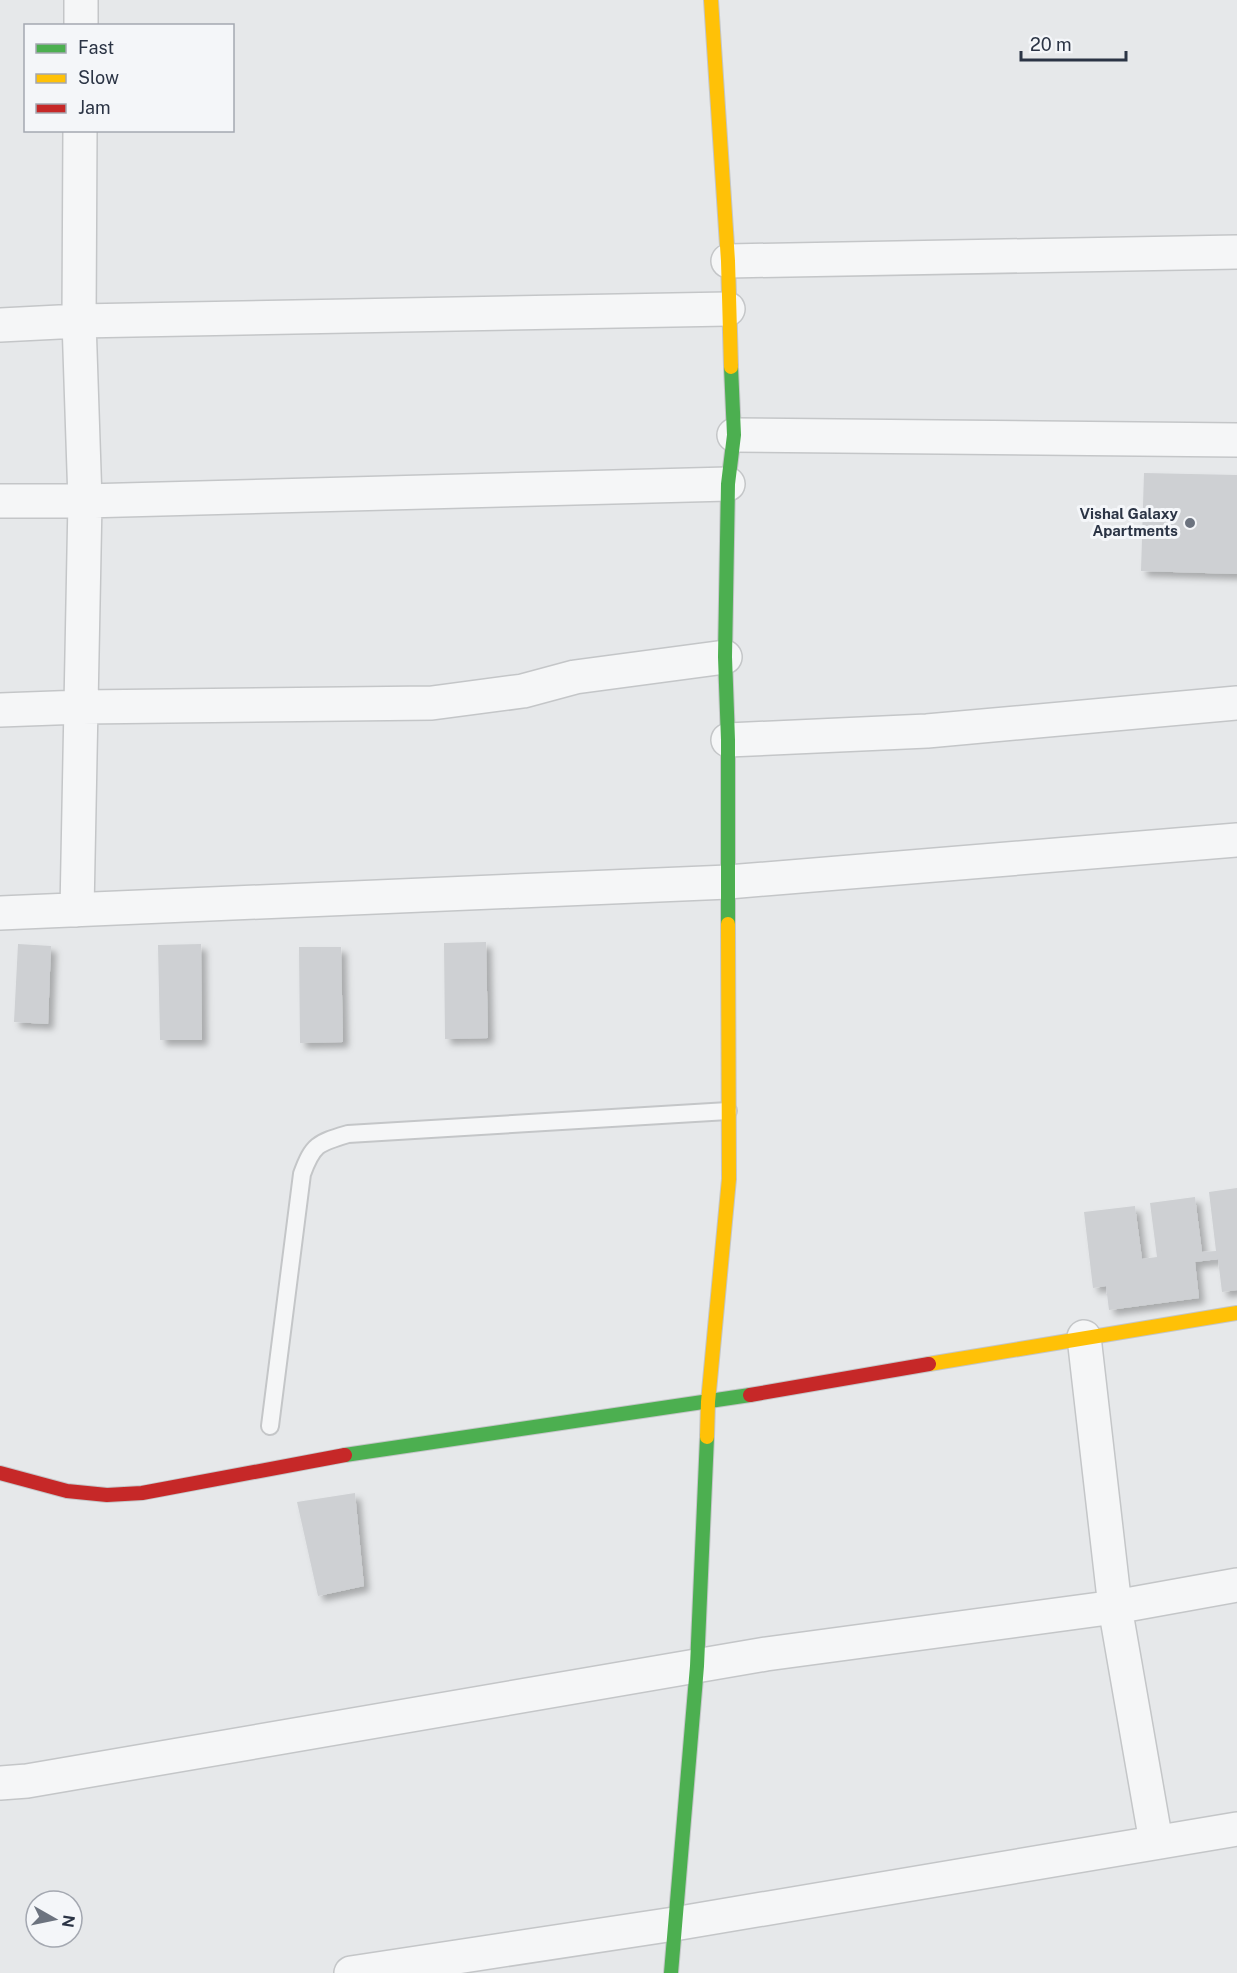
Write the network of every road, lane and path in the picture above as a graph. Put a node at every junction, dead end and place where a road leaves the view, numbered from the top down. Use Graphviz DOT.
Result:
graph roads {
  1 [pos="81,0"];
  2 [pos="711,0"];
  3 [pos="81,24"];
  4 [pos="80,132"];
  5 [pos="1237,252"];
  6 [pos="728,261"];
  7 [pos="728,309"];
  8 [pos="80,321"];
  9 [pos="0,325"];
  10 [pos="734,435"];
  11 [pos="1237,440"];
  12 [pos="728,484"];
  13 [pos="0,501"];
  14 [pos="85,501"];
  15 [pos="725,657"];
  16 [pos="1237,703"];
  17 [pos="82,707"];
  18 [pos="0,710"];
  19 [pos="728,740"];
  20 [pos="1237,840"];
  21 [pos="728,882"];
  22 [pos="77,909"];
  23 [pos="0,913"];
  24 [pos="728,1111"];
  25 [pos="1237,1313"];
  26 [pos="1084,1337"];
  27 [pos="708,1402"];
  28 [pos="270,1426"];
  29 [pos="0,1473"];
  30 [pos="1237,1585"];
  31 [pos="1115,1607"];
  32 [pos="697,1666"];
  33 [pos="0,1783"];
  34 [pos="1237,1829"];
  35 [pos="1156,1842"];
  36 [pos="674,1924"];
  37 [pos="351,1973"];
  38 [pos="671,1973"];
  1 -- 3 [label="street"];
  2 -- 6 [label="street"];
  4 -- 8 [label="street"];
  5 -- 6 [label="street"];
  6 -- 7 [label="street"];
  7 -- 8 [label="street"];
  7 -- 10 [label="street"];
  8 -- 9 [label="street"];
  8 -- 14 [label="street"];
  10 -- 11 [label="street"];
  10 -- 12 [label="street"];
  12 -- 14 [label="street"];
  12 -- 15 [label="street"];
  13 -- 14 [label="street"];
  14 -- 17 [label="street"];
  15 -- 17 [label="street"];
  15 -- 19 [label="street"];
  16 -- 19 [label="street"];
  17 -- 18 [label="street"];
  17 -- 22 [label="street"];
  19 -- 21 [label="street"];
  20 -- 21 [label="street"];
  21 -- 22 [label="street"];
  21 -- 24 [label="street"];
  22 -- 23 [label="street"];
  24 -- 27 [label="street"];
  24 -- 28 [label="lane"];
  25 -- 26 [label="street"];
  26 -- 27 [label="street"];
  26 -- 31 [label="street"];
  27 -- 29 [label="street"];
  27 -- 32 [label="street"];
  30 -- 31 [label="street"];
  31 -- 32 [label="street"];
  31 -- 35 [label="street"];
  32 -- 33 [label="street"];
  32 -- 36 [label="street"];
  34 -- 35 [label="street"];
  35 -- 36 [label="street"];
  36 -- 37 [label="street"];
  36 -- 38 [label="street"];
}
